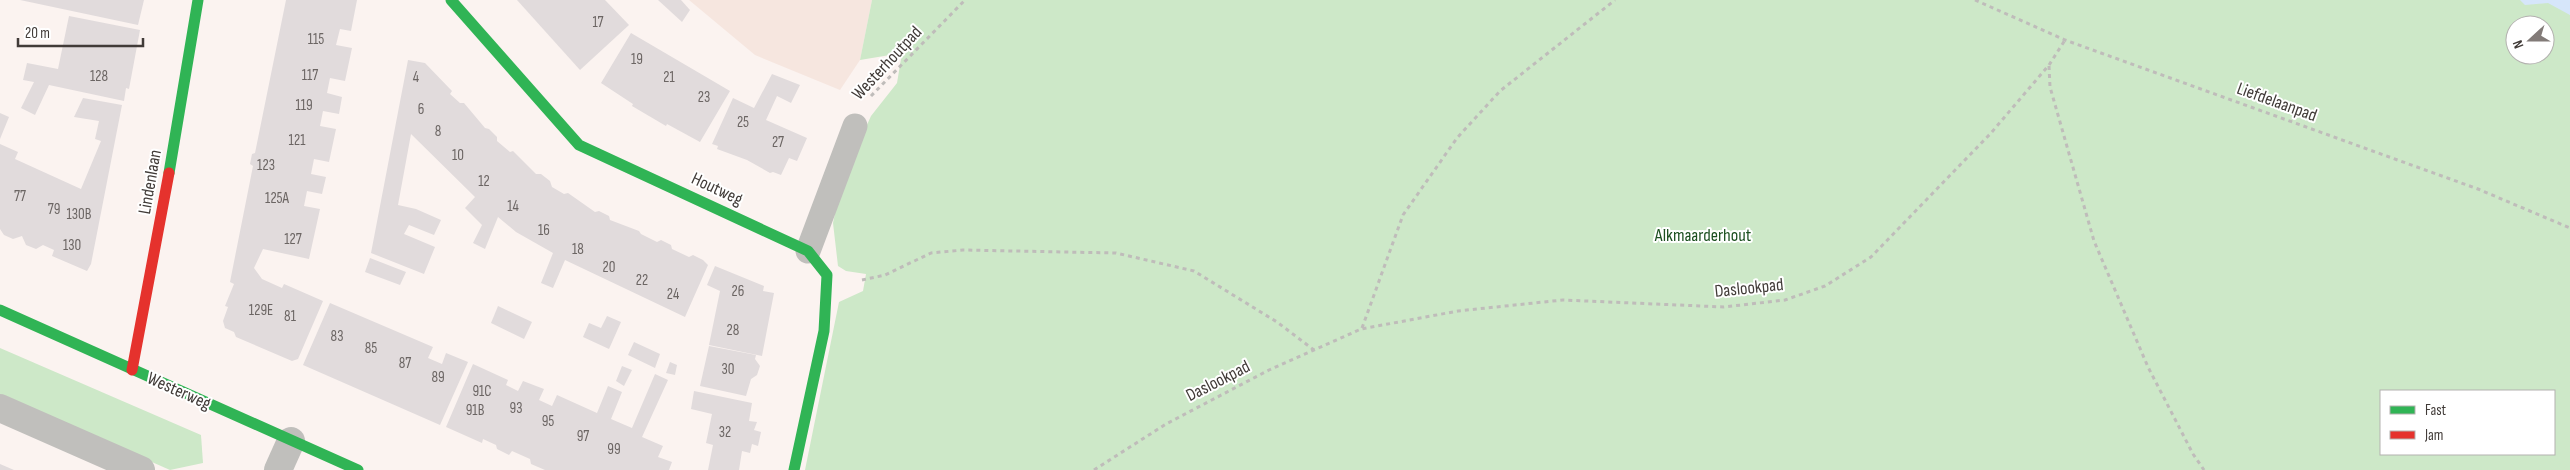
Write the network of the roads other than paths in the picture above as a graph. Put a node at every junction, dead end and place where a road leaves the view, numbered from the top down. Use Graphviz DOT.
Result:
graph roads {
  1 [pos="198,0"];
  2 [pos="450,0"];
  3 [pos="855,126"];
  4 [pos="808,250"];
  5 [pos="0,310"];
  6 [pos="132,370"];
  7 [pos="0,408"];
  8 [pos="291,440"];
  9 [pos="141,470"];
  10 [pos="278,470"];
  11 [pos="358,470"];
  12 [pos="794,470"];
  1 -- 6 [label="street, Lindenlaan"];
  2 -- 4 [label="street, Houtweg"];
  3 -- 4 [label="lane"];
  4 -- 12 [label="street, Houtweg"];
  5 -- 6 [label="street, Westerweg"];
  6 -- 8 [label="street, Westerweg"];
  7 -- 9 [label="street"];
  8 -- 10 [label="street"];
  8 -- 11 [label="street, Westerweg"];
}
